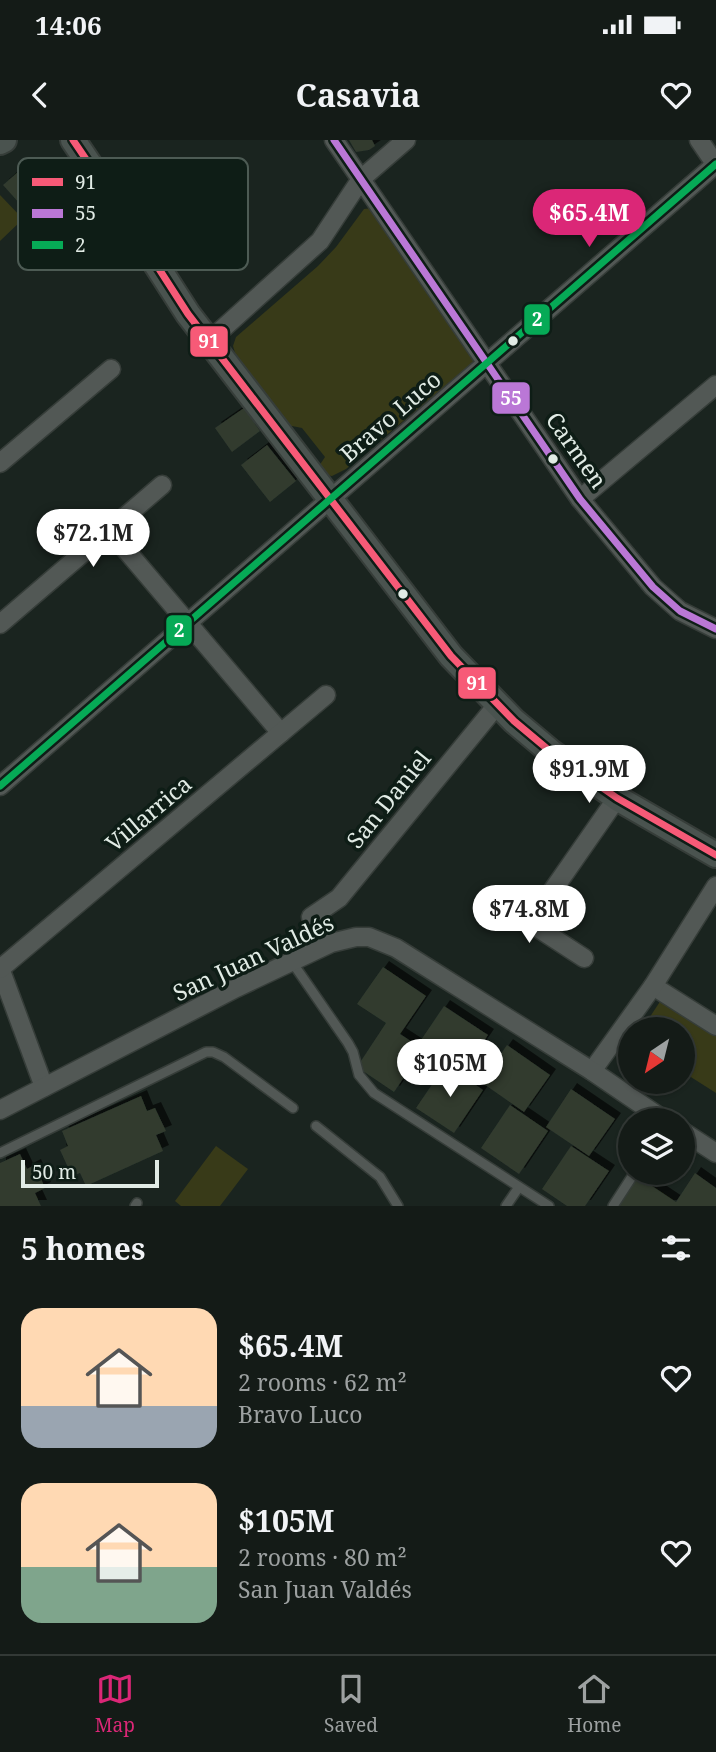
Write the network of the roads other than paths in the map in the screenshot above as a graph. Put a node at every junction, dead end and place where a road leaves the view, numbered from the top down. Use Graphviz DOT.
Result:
graph roads {
  1 [pos="73,140"];
  2 [pos="334,140"];
  3 [pos="406,140"];
  4 [pos="699,140"];
  5 [pos="85,158"];
  6 [pos="716,164"];
  7 [pos="360,179"];
  8 [pos="160,270"];
  9 [pos="209,341"];
  10 [pos="486,364"];
  11 [pos="111,369"];
  12 [pos="716,385"];
  13 [pos="0,463"];
  14 [pos="162,485"];
  15 [pos="580,499"];
  16 [pos="331,500"];
  17 [pos="109,530"];
  18 [pos="187,623"];
  19 [pos="0,624"];
  20 [pos="714,625"];
  21 [pos="326,695"];
  22 [pos="497,705"];
  23 [pos="281,733"];
  24 [pos="0,786"];
  25 [pos="617,797"];
  26 [pos="716,855"];
  27 [pos="716,887"];
  28 [pos="495,900"];
  29 [pos="310,917"];
  30 [pos="530,923"];
  31 [pos="584,958"];
  32 [pos="292,962"];
  33 [pos="0,969"];
  34 [pos="653,986"];
  35 [pos="716,1026"];
  36 [pos="592,1071"];
  37 [pos="44,1087"];
  38 [pos="293,1108"];
  39 [pos="646,1108"];
  40 [pos="0,1110"];
  41 [pos="316,1126"];
  42 [pos="695,1140"];
  43 [pos="0,1153"];
  44 [pos="716,1153"];
  45 [pos="627,1185"];
  46 [pos="519,1187"];
  47 [pos="398,1206"];
  48 [pos="506,1206"];
  49 [pos="549,1206"];
  50 [pos="613,1206"];
  1 -- 5 [label="street"];
  2 -- 7 [label="street, Carmen"];
  3 -- 7 [label="street"];
  4 -- 6 [label="street"];
  6 -- 10 [label="street, Bravo Luco"];
  7 -- 9 [label="street"];
  7 -- 10 [label="street, Carmen"];
  8 -- 9 [label="street"];
  9 -- 16 [label="street"];
  10 -- 15 [label="street, Carmen"];
  10 -- 16 [label="street, Bravo Luco"];
  11 -- 13 [label="street"];
  12 -- 15 [label="street"];
  14 -- 17 [label="street"];
  15 -- 20 [label="street, Carmen"];
  16 -- 18 [label="street, Bravo Luco"];
  16 -- 22 [label="street"];
  17 -- 18 [label="street"];
  17 -- 19 [label="street"];
  18 -- 23 [label="street"];
  18 -- 24 [label="street, Bravo Luco"];
  21 -- 23 [label="street, Villarrica"];
  22 -- 25 [label="street"];
  22 -- 29 [label="street, San Daniel"];
  23 -- 33 [label="street, Villarrica"];
  25 -- 26 [label="street"];
  25 -- 30 [label="street"];
  27 -- 34 [label="street"];
  28 -- 30 [label="street"];
  30 -- 31 [label="street"];
  32 -- 36 [label="street, San Juan Valdés"];
  32 -- 37 [label="street, San Juan Valdés"];
  32 -- 46 [label="lane"];
  33 -- 37 [label="street"];
  34 -- 35 [label="street"];
  34 -- 36 [label="street"];
  36 -- 39 [label="street, San Juan Valdés"];
  37 -- 40 [label="street, San Juan Valdés"];
  38 -- 43 [label="lane"];
  41 -- 47 [label="lane"];
  42 -- 44 [label="street"];
  45 -- 50 [label="lane"];
  46 -- 48 [label="lane"];
  46 -- 49 [label="lane"];
}
